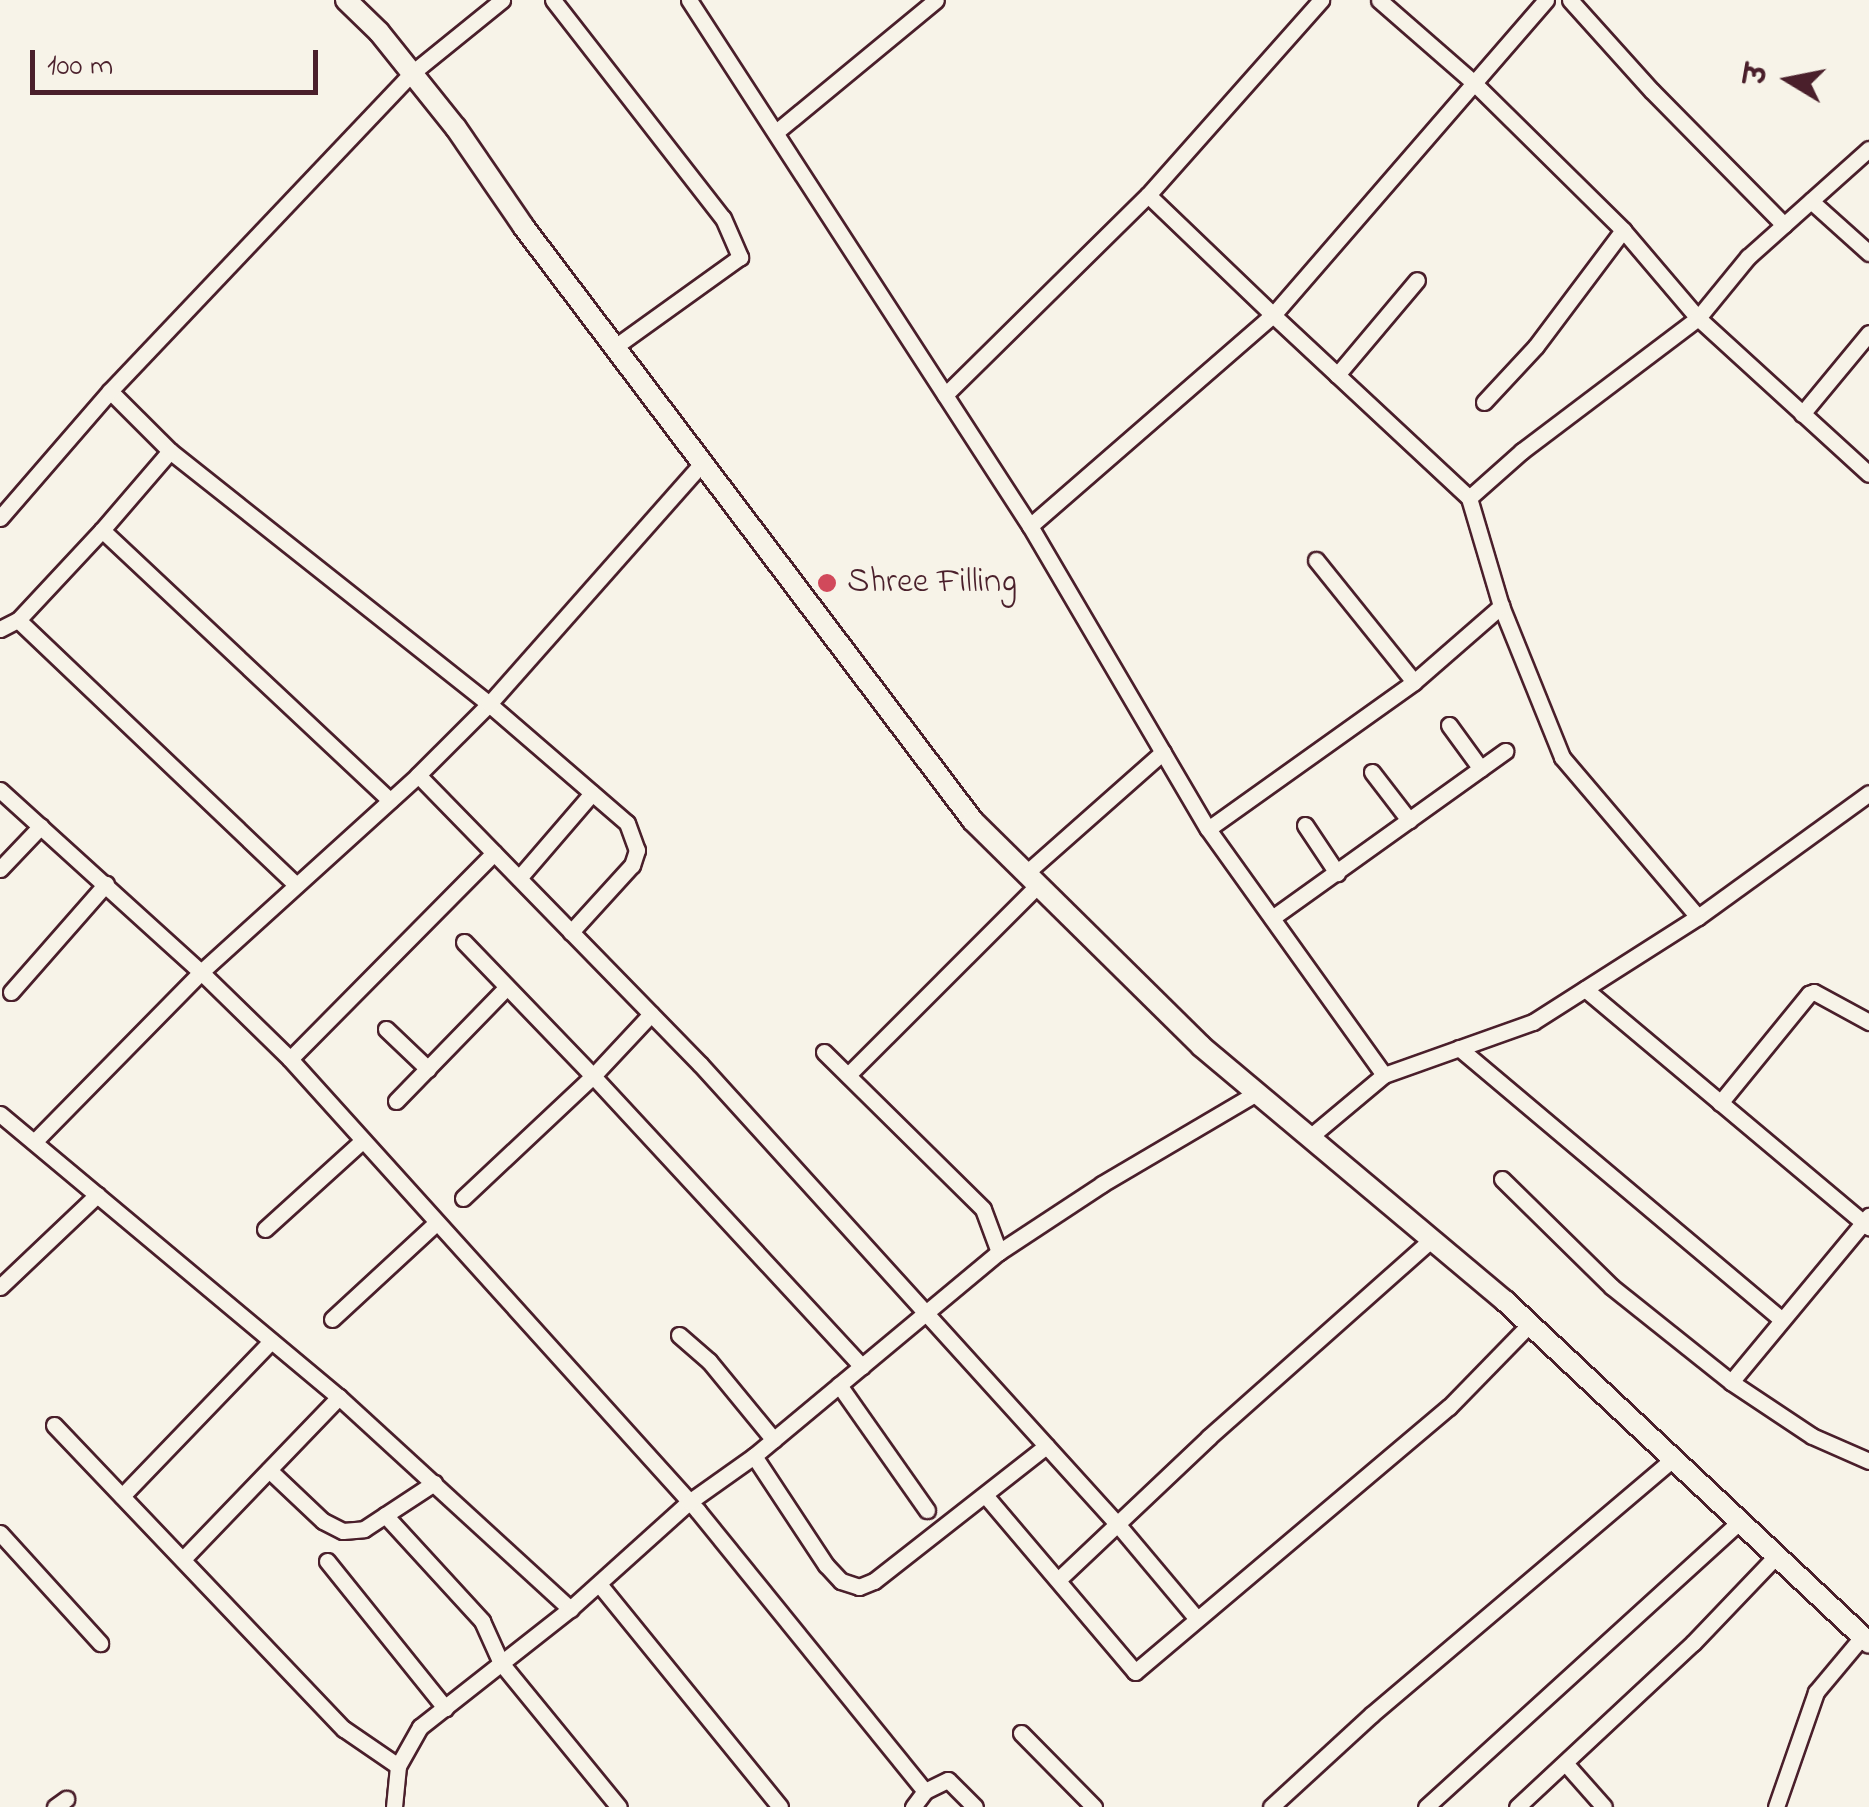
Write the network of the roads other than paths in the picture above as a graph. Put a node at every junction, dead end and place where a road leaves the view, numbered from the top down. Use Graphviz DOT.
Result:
graph roads {
  1 [pos="346,0"];
  2 [pos="502,0"];
  3 [pos="553,0"];
  4 [pos="689,0"];
  5 [pos="936,0"];
  6 [pos="1321,0"];
  7 [pos="1379,0"];
  8 [pos="1546,0"];
  9 [pos="1570,0"];
  10 [pos="412,73"];
  11 [pos="1473,82"];
  12 [pos="776,132"];
  13 [pos="1869,149"];
  14 [pos="1148,195"];
  15 [pos="1811,201"];
  16 [pos="1784,225"];
  17 [pos="1623,230"];
  18 [pos="1869,253"];
  19 [pos="1417,280"];
  20 [pos="1273,315"];
  21 [pos="1698,318"];
  22 [pos="1869,333"];
  23 [pos="616,346"];
  24 [pos="1336,375"];
  25 [pos="110,390"];
  26 [pos="945,395"];
  27 [pos="1484,402"];
  28 [pos="1802,414"];
  29 [pos="170,450"];
  30 [pos="704,461"];
  31 [pos="1869,474"];
  32 [pos="1469,498"];
  33 [pos="0,518"];
  34 [pos="1030,526"];
  35 [pos="102,530"];
  36 [pos="1316,560"];
  37 [pos="1500,606"];
  38 [pos="18,620"];
  39 [pos="0,629"];
  40 [pos="1414,682"];
  41 [pos="489,704"];
  42 [pos="1449,725"];
  43 [pos="1504,751"];
  44 [pos="1163,752"];
  45 [pos="1480,769"];
  46 [pos="1372,772"];
  47 [pos="418,775"];
  48 [pos="0,790"];
  49 [pos="592,793"];
  50 [pos="1869,793"];
  51 [pos="390,800"];
  52 [pos="1410,820"];
  53 [pos="1304,825"];
  54 [pos="42,826"];
  55 [pos="1208,829"];
  56 [pos="494,853"];
  57 [pos="0,869"];
  58 [pos="1338,873"];
  59 [pos="518,878"];
  60 [pos="1031,880"];
  61 [pos="106,884"];
  62 [pos="296,885"];
  63 [pos="1698,917"];
  64 [pos="1272,918"];
  65 [pos="572,932"];
  66 [pos="464,942"];
  67 [pos="200,972"];
  68 [pos="507,987"];
  69 [pos="1585,989"];
  70 [pos="11,992"];
  71 [pos="651,1014"];
  72 [pos="1869,1022"];
  73 [pos="386,1028"];
  74 [pos="1459,1048"];
  75 [pos="824,1052"];
  76 [pos="290,1059"];
  77 [pos="428,1068"];
  78 [pos="848,1075"];
  79 [pos="1384,1075"];
  80 [pos="593,1076"];
  81 [pos="1258,1092"];
  82 [pos="396,1102"];
  83 [pos="1720,1103"];
  84 [pos="0,1114"];
  85 [pos="1312,1136"];
  86 [pos="362,1141"];
  87 [pos="34,1142"];
  88 [pos="1502,1179"];
  89 [pos="96,1195"];
  90 [pos="463,1198"];
  91 [pos="1867,1221"];
  92 [pos="435,1224"];
  93 [pos="265,1230"];
  94 [pos="1432,1238"];
  95 [pos="999,1252"];
  96 [pos="0,1287"];
  97 [pos="924,1315"];
  98 [pos="332,1318"];
  99 [pos="1782,1320"];
  100 [pos="1530,1324"];
  101 [pos="679,1336"];
  102 [pos="271,1341"];
  103 [pos="862,1366"];
  104 [pos="1731,1382"];
  105 [pos="839,1385"];
  106 [pos="339,1396"];
  107 [pos="54,1425"];
  108 [pos="774,1440"];
  109 [pos="1046,1446"];
  110 [pos="754,1456"];
  111 [pos="1673,1459"];
  112 [pos="1869,1461"];
  113 [pos="269,1470"];
  114 [pos="434,1484"];
  115 [pos="985,1495"];
  116 [pos="122,1496"];
  117 [pos="689,1502"];
  118 [pos="927,1510"];
  119 [pos="386,1516"];
  120 [pos="1739,1522"];
  121 [pos="1119,1526"];
  122 [pos="0,1532"];
  123 [pos="1776,1556"];
  124 [pos="182,1559"];
  125 [pos="327,1561"];
  126 [pos="1059,1578"];
  127 [pos="598,1584"];
  128 [pos="570,1608"];
  129 [pos="1197,1619"];
  130 [pos="1866,1640"];
  131 [pos="100,1643"];
  132 [pos="501,1664"];
  133 [pos="446,1708"];
  134 [pos="1021,1733"];
  135 [pos="1566,1764"];
  136 [pos="398,1766"];
  137 [pos="926,1791"];
  138 [pos="394,1807"];
  139 [pos="619,1807"];
  140 [pos="780,1807"];
  141 [pos="912,1807"];
  142 [pos="975,1807"];
  143 [pos="1094,1807"];
  144 [pos="1271,1807"];
  145 [pos="1426,1807"];
  146 [pos="1518,1807"];
  147 [pos="1604,1807"];
  148 [pos="1776,1807"];
  1 -- 10 [label="street"];
  2 -- 10 [label="street"];
  3 -- 23 [label="street"];
  4 -- 12 [label="street"];
  5 -- 12 [label="street"];
  6 -- 14 [label="street"];
  7 -- 11 [label="street"];
  8 -- 11 [label="street"];
  9 -- 16 [label="street"];
  10 -- 23 [label="street"];
  10 -- 25 [label="street"];
  11 -- 17 [label="street"];
  11 -- 20 [label="street"];
  12 -- 26 [label="street"];
  13 -- 15 [label="street"];
  14 -- 20 [label="street"];
  14 -- 26 [label="street"];
  15 -- 16 [label="street"];
  15 -- 18 [label="street"];
  16 -- 21 [label="street"];
  17 -- 21 [label="street"];
  17 -- 27 [label="street"];
  19 -- 24 [label="street"];
  20 -- 24 [label="street"];
  20 -- 34 [label="street"];
  21 -- 28 [label="street"];
  21 -- 32 [label="street"];
  22 -- 28 [label="street"];
  23 -- 30 [label="street"];
  24 -- 32 [label="street"];
  25 -- 29 [label="street"];
  25 -- 33 [label="street"];
  26 -- 34 [label="street"];
  28 -- 31 [label="street"];
  29 -- 35 [label="street"];
  29 -- 41 [label="street"];
  30 -- 41 [label="street"];
  30 -- 60 [label="street"];
  32 -- 37 [label="street"];
  34 -- 44 [label="street"];
  35 -- 38 [label="street"];
  35 -- 51 [label="street"];
  36 -- 40 [label="street"];
  37 -- 40 [label="street"];
  37 -- 63 [label="street"];
  38 -- 39 [label="street"];
  38 -- 62 [label="street"];
  40 -- 55 [label="street"];
  41 -- 47 [label="street"];
  41 -- 49 [label="street"];
  42 -- 45 [label="street"];
  43 -- 45 [label="street"];
  44 -- 55 [label="street"];
  44 -- 60 [label="street"];
  45 -- 52 [label="street"];
  46 -- 52 [label="street"];
  47 -- 51 [label="street"];
  47 -- 56 [label="street"];
  48 -- 54 [label="street"];
  49 -- 59 [label="street"];
  49 -- 65 [label="street"];
  50 -- 63 [label="street"];
  51 -- 62 [label="street"];
  52 -- 58 [label="street"];
  53 -- 58 [label="street"];
  54 -- 57 [label="street"];
  54 -- 61 [label="street"];
  55 -- 64 [label="street"];
  56 -- 59 [label="street"];
  56 -- 76 [label="street"];
  58 -- 64 [label="street"];
  59 -- 65 [label="street"];
  60 -- 78 [label="street"];
  60 -- 81 [label="street"];
  61 -- 67 [label="street"];
  61 -- 70 [label="street"];
  62 -- 67 [label="street"];
  63 -- 69 [label="street"];
  64 -- 79 [label="street"];
  65 -- 71 [label="street"];
  66 -- 68 [label="street"];
  67 -- 76 [label="street"];
  67 -- 87 [label="street"];
  68 -- 77 [label="street"];
  68 -- 80 [label="street"];
  69 -- 74 [label="street"];
  69 -- 83 [label="street"];
  71 -- 80 [label="street"];
  71 -- 97 [label="street"];
  72 -- 83 [label="street"];
  73 -- 77 [label="street"];
  74 -- 79 [label="street"];
  74 -- 99 [label="street"];
  75 -- 78 [label="street"];
  76 -- 86 [label="street"];
  77 -- 82 [label="street"];
  78 -- 95 [label="street"];
  79 -- 85 [label="street"];
  80 -- 90 [label="street"];
  80 -- 103 [label="street"];
  81 -- 85 [label="street"];
  81 -- 95 [label="street"];
  83 -- 91 [label="street"];
  84 -- 87 [label="street"];
  85 -- 94 [label="street"];
  86 -- 92 [label="street"];
  86 -- 93 [label="street"];
  87 -- 89 [label="street"];
  88 -- 104 [label="street"];
  89 -- 96 [label="street"];
  89 -- 102 [label="street"];
  91 -- 99 [label="street"];
  92 -- 98 [label="street"];
  92 -- 117 [label="street"];
  94 -- 100 [label="street"];
  94 -- 121 [label="street"];
  95 -- 97 [label="street"];
  97 -- 103 [label="street"];
  97 -- 109 [label="street"];
  99 -- 104 [label="street"];
  100 -- 111 [label="street"];
  100 -- 129 [label="street"];
  101 -- 108 [label="street"];
  102 -- 106 [label="street"];
  102 -- 116 [label="street"];
  103 -- 105 [label="street"];
  104 -- 112 [label="street"];
  105 -- 108 [label="street"];
  105 -- 118 [label="street"];
  106 -- 113 [label="street"];
  106 -- 114 [label="street"];
  107 -- 116 [label="street"];
  108 -- 110 [label="street"];
  109 -- 115 [label="street"];
  109 -- 121 [label="street"];
  110 -- 115 [label="street"];
  110 -- 117 [label="street"];
  111 -- 120 [label="street"];
  111 -- 144 [label="street"];
  113 -- 119 [label="street"];
  113 -- 124 [label="street"];
  114 -- 119 [label="street"];
  114 -- 128 [label="street"];
  115 -- 126 [label="street"];
  116 -- 124 [label="street"];
  117 -- 127 [label="street"];
  117 -- 137 [label="street"];
  119 -- 132 [label="street"];
  120 -- 123 [label="street"];
  120 -- 145 [label="street"];
  121 -- 126 [label="street"];
  121 -- 129 [label="street"];
  122 -- 131 [label="street"];
  123 -- 130 [label="street"];
  123 -- 135 [label="street"];
  124 -- 136 [label="street"];
  125 -- 133 [label="street"];
  126 -- 129 [label="street"];
  127 -- 128 [label="street"];
  127 -- 140 [label="street"];
  128 -- 132 [label="street"];
  130 -- 148 [label="street"];
  132 -- 133 [label="street"];
  132 -- 139 [label="street"];
  133 -- 136 [label="street"];
  134 -- 143 [label="street"];
  135 -- 146 [label="street"];
  135 -- 147 [label="street"];
  136 -- 138 [label="street"];
  137 -- 141 [label="street"];
  137 -- 142 [label="street"];
}
